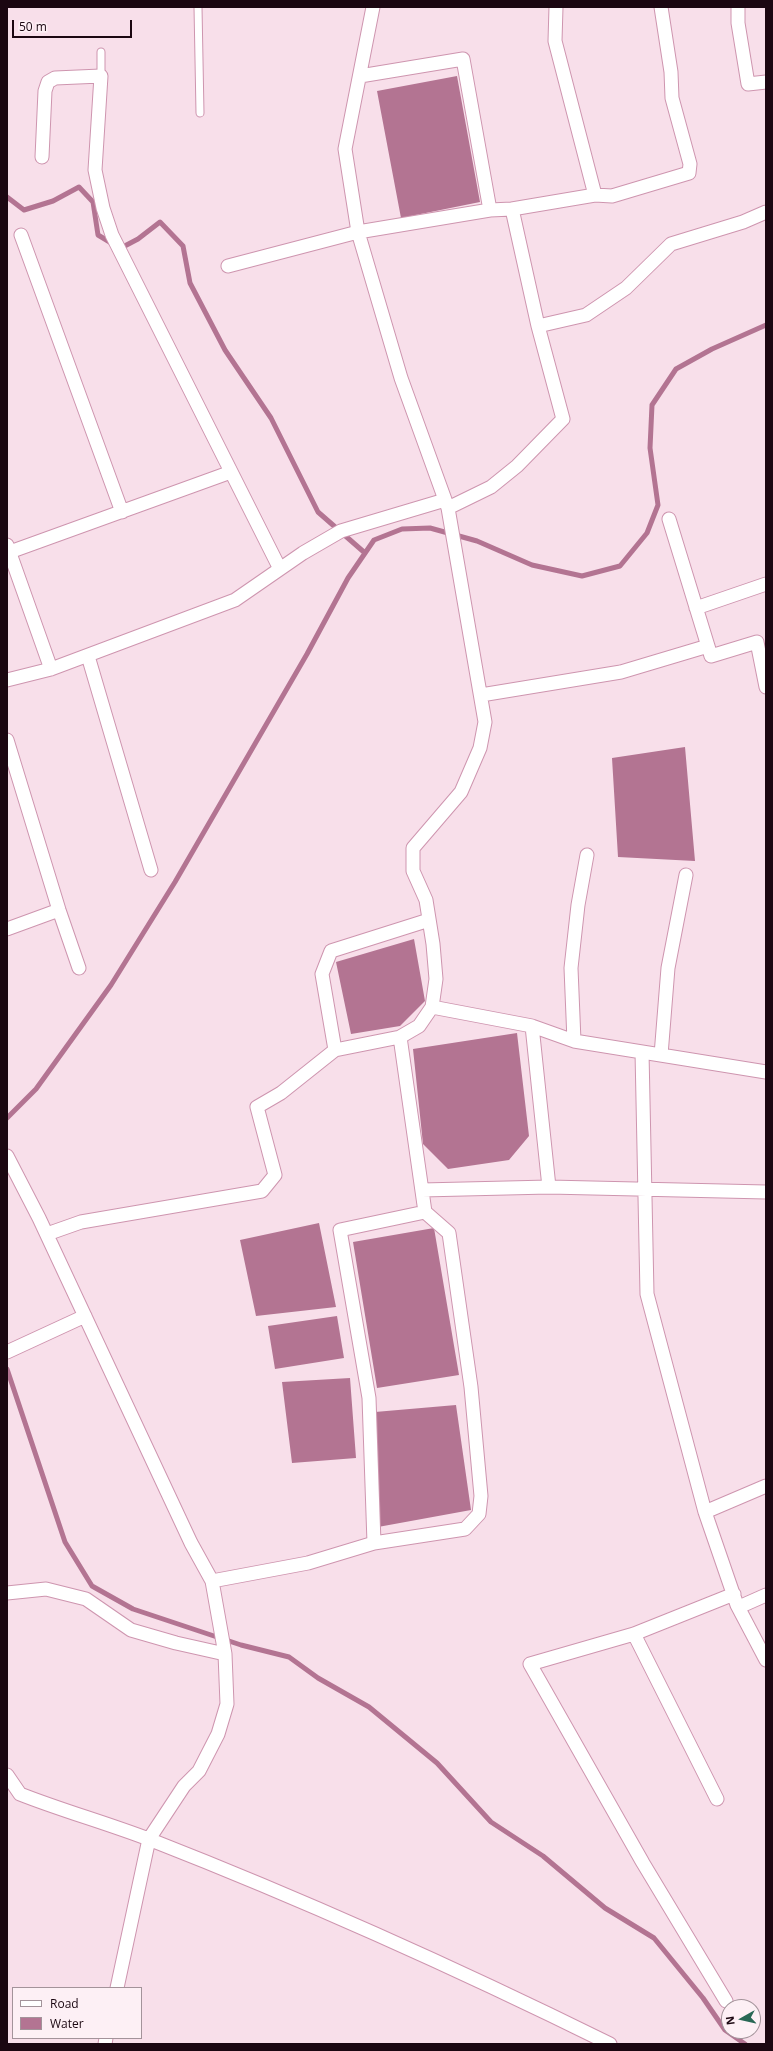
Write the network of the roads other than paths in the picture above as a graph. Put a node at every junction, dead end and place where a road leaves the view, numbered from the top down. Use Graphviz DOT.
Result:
graph roads {
  1 [pos="198,7"];
  2 [pos="373,7"];
  3 [pos="556,7"];
  4 [pos="661,7"];
  5 [pos="738,7"];
  6 [pos="101,52"];
  7 [pos="101,76"];
  8 [pos="360,76"];
  9 [pos="766,82"];
  10 [pos="200,113"];
  11 [pos="42,157"];
  12 [pos="595,195"];
  13 [pos="512,209"];
  14 [pos="490,210"];
  15 [pos="766,212"];
  16 [pos="358,232"];
  17 [pos="21,235"];
  18 [pos="228,266"];
  19 [pos="538,326"];
  20 [pos="231,472"];
  21 [pos="447,504"];
  22 [pos="122,512"];
  23 [pos="669,519"];
  24 [pos="8,550"];
  25 [pos="280,569"];
  26 [pos="766,584"];
  27 [pos="696,608"];
  28 [pos="708,646"];
  29 [pos="88,656"];
  30 [pos="51,669"];
  31 [pos="7,680"];
  32 [pos="766,683"];
  33 [pos="481,695"];
  34 [pos="7,740"];
  35 [pos="587,855"];
  36 [pos="152,870"];
  37 [pos="686,874"];
  38 [pos="59,910"];
  39 [pos="429,920"];
  40 [pos="7,929"];
  41 [pos="79,968"];
  42 [pos="432,1007"];
  43 [pos="532,1026"];
  44 [pos="400,1037"];
  45 [pos="574,1041"];
  46 [pos="335,1050"];
  47 [pos="642,1052"];
  48 [pos="661,1055"];
  49 [pos="766,1072"];
  50 [pos="7,1156"];
  51 [pos="549,1187"];
  52 [pos="644,1189"];
  53 [pos="422,1190"];
  54 [pos="766,1192"];
  55 [pos="425,1212"];
  56 [pos="47,1234"];
  57 [pos="85,1316"];
  58 [pos="7,1352"];
  59 [pos="766,1486"];
  60 [pos="705,1512"];
  61 [pos="374,1543"];
  62 [pos="212,1581"];
  63 [pos="7,1593"];
  64 [pos="734,1594"];
  65 [pos="766,1595"];
  66 [pos="739,1607"];
  67 [pos="634,1634"];
  68 [pos="225,1654"];
  69 [pos="766,1660"];
  70 [pos="7,1775"];
  71 [pos="717,1798"];
  72 [pos="149,1839"];
  73 [pos="117,1987"];
  74 [pos="725,1999"];
  75 [pos="610,2044"];
  1 -- 10 [label="lane"];
  2 -- 8 [label="street"];
  3 -- 12 [label="street"];
  4 -- 12 [label="street"];
  5 -- 9 [label="street"];
  6 -- 7 [label="lane"];
  7 -- 11 [label="street"];
  7 -- 20 [label="street"];
  8 -- 14 [label="street"];
  8 -- 16 [label="street"];
  12 -- 13 [label="street"];
  13 -- 14 [label="street"];
  13 -- 19 [label="street"];
  14 -- 16 [label="street"];
  15 -- 19 [label="street"];
  16 -- 18 [label="street"];
  16 -- 21 [label="street"];
  17 -- 22 [label="street"];
  19 -- 21 [label="street"];
  20 -- 22 [label="street"];
  20 -- 25 [label="street"];
  21 -- 25 [label="street"];
  21 -- 33 [label="street"];
  22 -- 24 [label="street"];
  23 -- 27 [label="street"];
  24 -- 30 [label="street"];
  25 -- 29 [label="street"];
  26 -- 27 [label="street"];
  27 -- 28 [label="street"];
  28 -- 32 [label="street"];
  28 -- 33 [label="street"];
  29 -- 30 [label="street"];
  29 -- 36 [label="street"];
  30 -- 31 [label="street"];
  33 -- 39 [label="street"];
  34 -- 38 [label="street"];
  35 -- 45 [label="street"];
  37 -- 48 [label="street"];
  38 -- 40 [label="street"];
  38 -- 41 [label="street"];
  39 -- 42 [label="street"];
  39 -- 46 [label="street"];
  42 -- 43 [label="street"];
  42 -- 44 [label="street"];
  43 -- 45 [label="street"];
  43 -- 51 [label="street"];
  44 -- 46 [label="street"];
  44 -- 53 [label="street"];
  45 -- 47 [label="street"];
  46 -- 56 [label="street"];
  47 -- 48 [label="street"];
  47 -- 52 [label="street"];
  48 -- 49 [label="street"];
  50 -- 56 [label="street"];
  51 -- 52 [label="street"];
  51 -- 53 [label="street"];
  52 -- 54 [label="street"];
  52 -- 60 [label="street"];
  53 -- 55 [label="street"];
  55 -- 61 [label="street"];
  55 -- 61 [label="street"];
  56 -- 57 [label="street"];
  57 -- 58 [label="street"];
  57 -- 62 [label="street"];
  59 -- 60 [label="street"];
  60 -- 64 [label="street"];
  61 -- 62 [label="street"];
  62 -- 68 [label="street"];
  63 -- 68 [label="street"];
  64 -- 66 [label="street"];
  64 -- 67 [label="street"];
  65 -- 66 [label="street"];
  66 -- 69 [label="street"];
  67 -- 71 [label="street"];
  67 -- 74 [label="street"];
  68 -- 72 [label="street"];
  70 -- 72 [label="street"];
  72 -- 73 [label="street"];
  72 -- 75 [label="street"];
}
